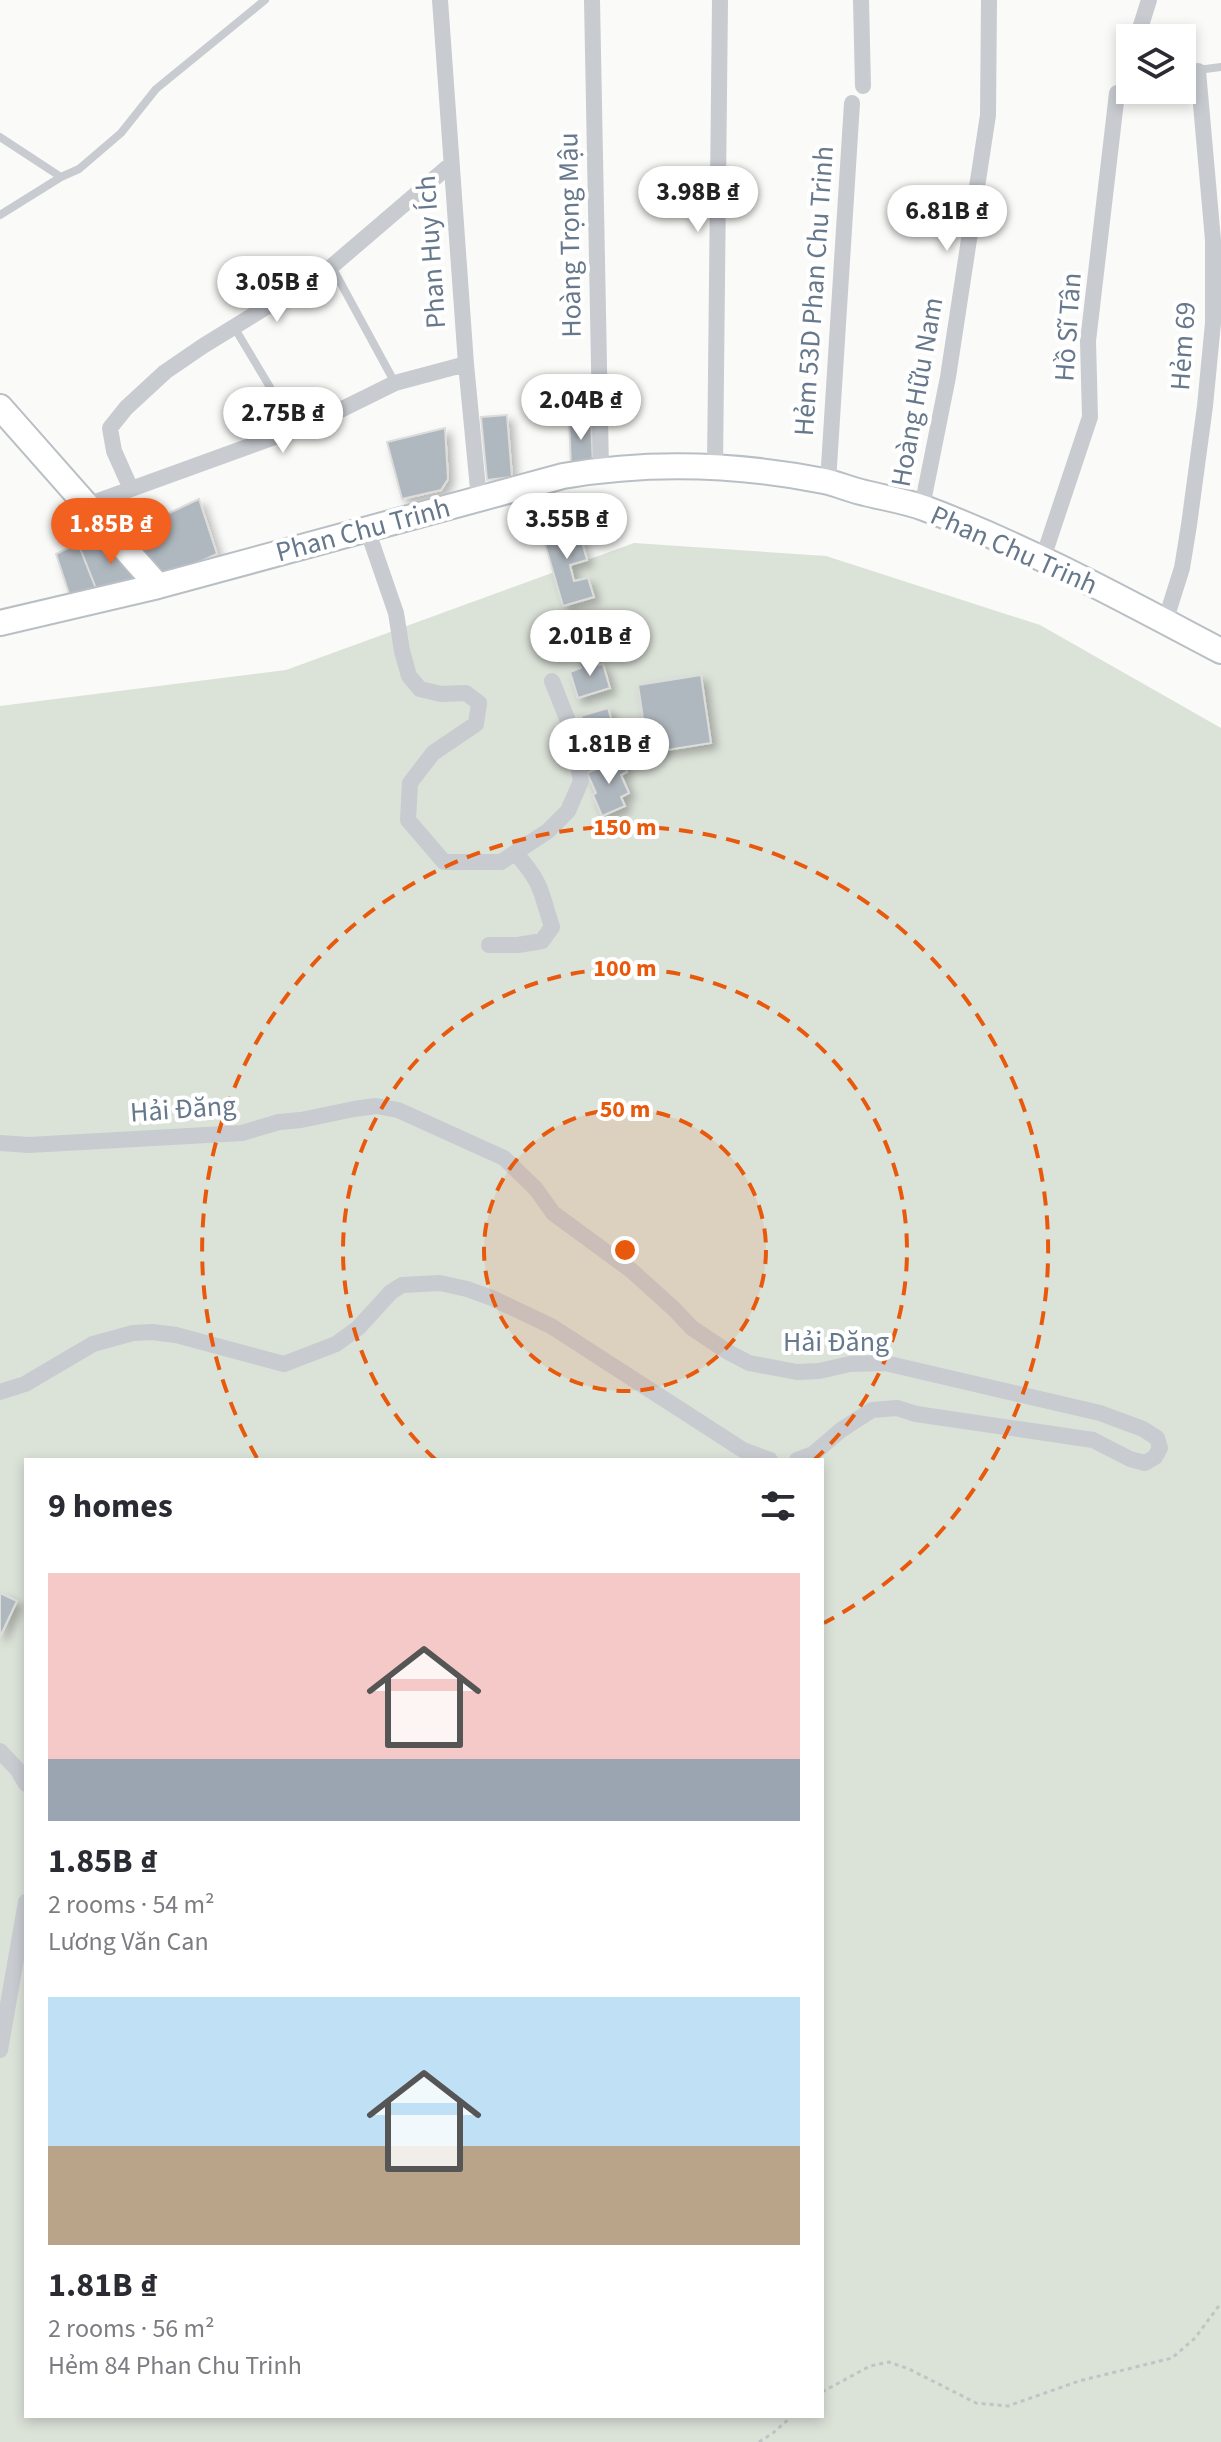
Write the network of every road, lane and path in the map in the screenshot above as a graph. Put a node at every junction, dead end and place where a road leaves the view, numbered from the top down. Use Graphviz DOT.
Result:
graph roads {
  1 [pos="265,0"];
  2 [pos="440,0"];
  3 [pos="592,0"];
  4 [pos="720,0"];
  5 [pos="861,0"];
  6 [pos="989,0"];
  7 [pos="1149,0"];
  8 [pos="1141,24"];
  9 [pos="1221,67"];
  10 [pos="1196,71"];
  11 [pos="863,86"];
  12 [pos="1116,102"];
  13 [pos="852,103"];
  14 [pos="1196,104"];
  15 [pos="0,137"];
  16 [pos="450,165"];
  17 [pos="61,177"];
  18 [pos="0,215"];
  19 [pos="1217,224"];
  20 [pos="331,267"];
  21 [pos="234,327"];
  22 [pos="466,364"];
  23 [pos="395,383"];
  24 [pos="0,407"];
  25 [pos="295,429"];
  26 [pos="715,468"];
  27 [pos="601,469"];
  28 [pos="828,482"];
  29 [pos="131,489"];
  30 [pos="479,499"];
  31 [pos="87,505"];
  32 [pos="922,507"];
  33 [pos="367,529"];
  34 [pos="1043,558"];
  35 [pos="158,586"];
  36 [pos="1165,622"];
  37 [pos="0,623"];
  38 [pos="1221,651"];
  39 [pos="552,681"];
  40 [pos="516,854"];
  41 [pos="489,945"];
  42 [pos="0,1143"];
  43 [pos="0,1392"];
  44 [pos="765,1458"];
  45 [pos="802,1458"];
  46 [pos="0,1751"];
  47 [pos="24,1781"];
  48 [pos="24,1913"];
  49 [pos="0,2050"];
  50 [pos="1221,2303"];
  51 [pos="824,2391"];
  52 [pos="790,2418"];
  53 [pos="759,2442"];
  1 -- 17 [label="lane"];
  2 -- 16 [label="street, Phan Huy Ích"];
  3 -- 27 [label="street, Hoàng Trọng Mậu"];
  4 -- 26 [label="street"];
  5 -- 11 [label="street"];
  6 -- 32 [label="street, Hoàng Hữu Nam"];
  7 -- 8 [label="street"];
  9 -- 10 [label="lane"];
  12 -- 34 [label="street, Hồ Sĩ Tân"];
  13 -- 28 [label="street, Hẻm 53D Phan Chu Trinh"];
  14 -- 19 [label="street, Hẻm 69"];
  15 -- 17 [label="lane"];
  16 -- 20 [label="street"];
  16 -- 22 [label="street, Phan Huy Ích"];
  17 -- 18 [label="lane"];
  19 -- 36 [label="street, Hẻm 69"];
  20 -- 21 [label="street"];
  20 -- 23 [label="lane"];
  21 -- 25 [label="lane"];
  21 -- 29 [label="street"];
  22 -- 23 [label="street"];
  22 -- 30 [label="street, Phan Huy Ích"];
  23 -- 25 [label="street"];
  24 -- 31 [label="main road"];
  25 -- 29 [label="street"];
  26 -- 27 [label="main road, Phan Chu Trinh"];
  26 -- 28 [label="main road, Phan Chu Trinh"];
  27 -- 30 [label="main road, Phan Chu Trinh"];
  28 -- 32 [label="main road, Phan Chu Trinh"];
  29 -- 31 [label="street"];
  30 -- 33 [label="main road, Phan Chu Trinh"];
  31 -- 35 [label="main road"];
  32 -- 34 [label="main road, Phan Chu Trinh"];
  33 -- 35 [label="main road, Phan Chu Trinh"];
  33 -- 40 [label="street"];
  34 -- 36 [label="main road, Phan Chu Trinh"];
  35 -- 37 [label="main road, Phan Chu Trinh"];
  36 -- 38 [label="main road, Phan Chu Trinh"];
  39 -- 40 [label="street"];
  40 -- 41 [label="street"];
  42 -- 45 [label="street, Hải Đăng"];
  43 -- 44 [label="street"];
  46 -- 47 [label="street"];
  48 -- 49 [label="street"];
  50 -- 51 [label="path"];
  52 -- 53 [label="path"];
}
